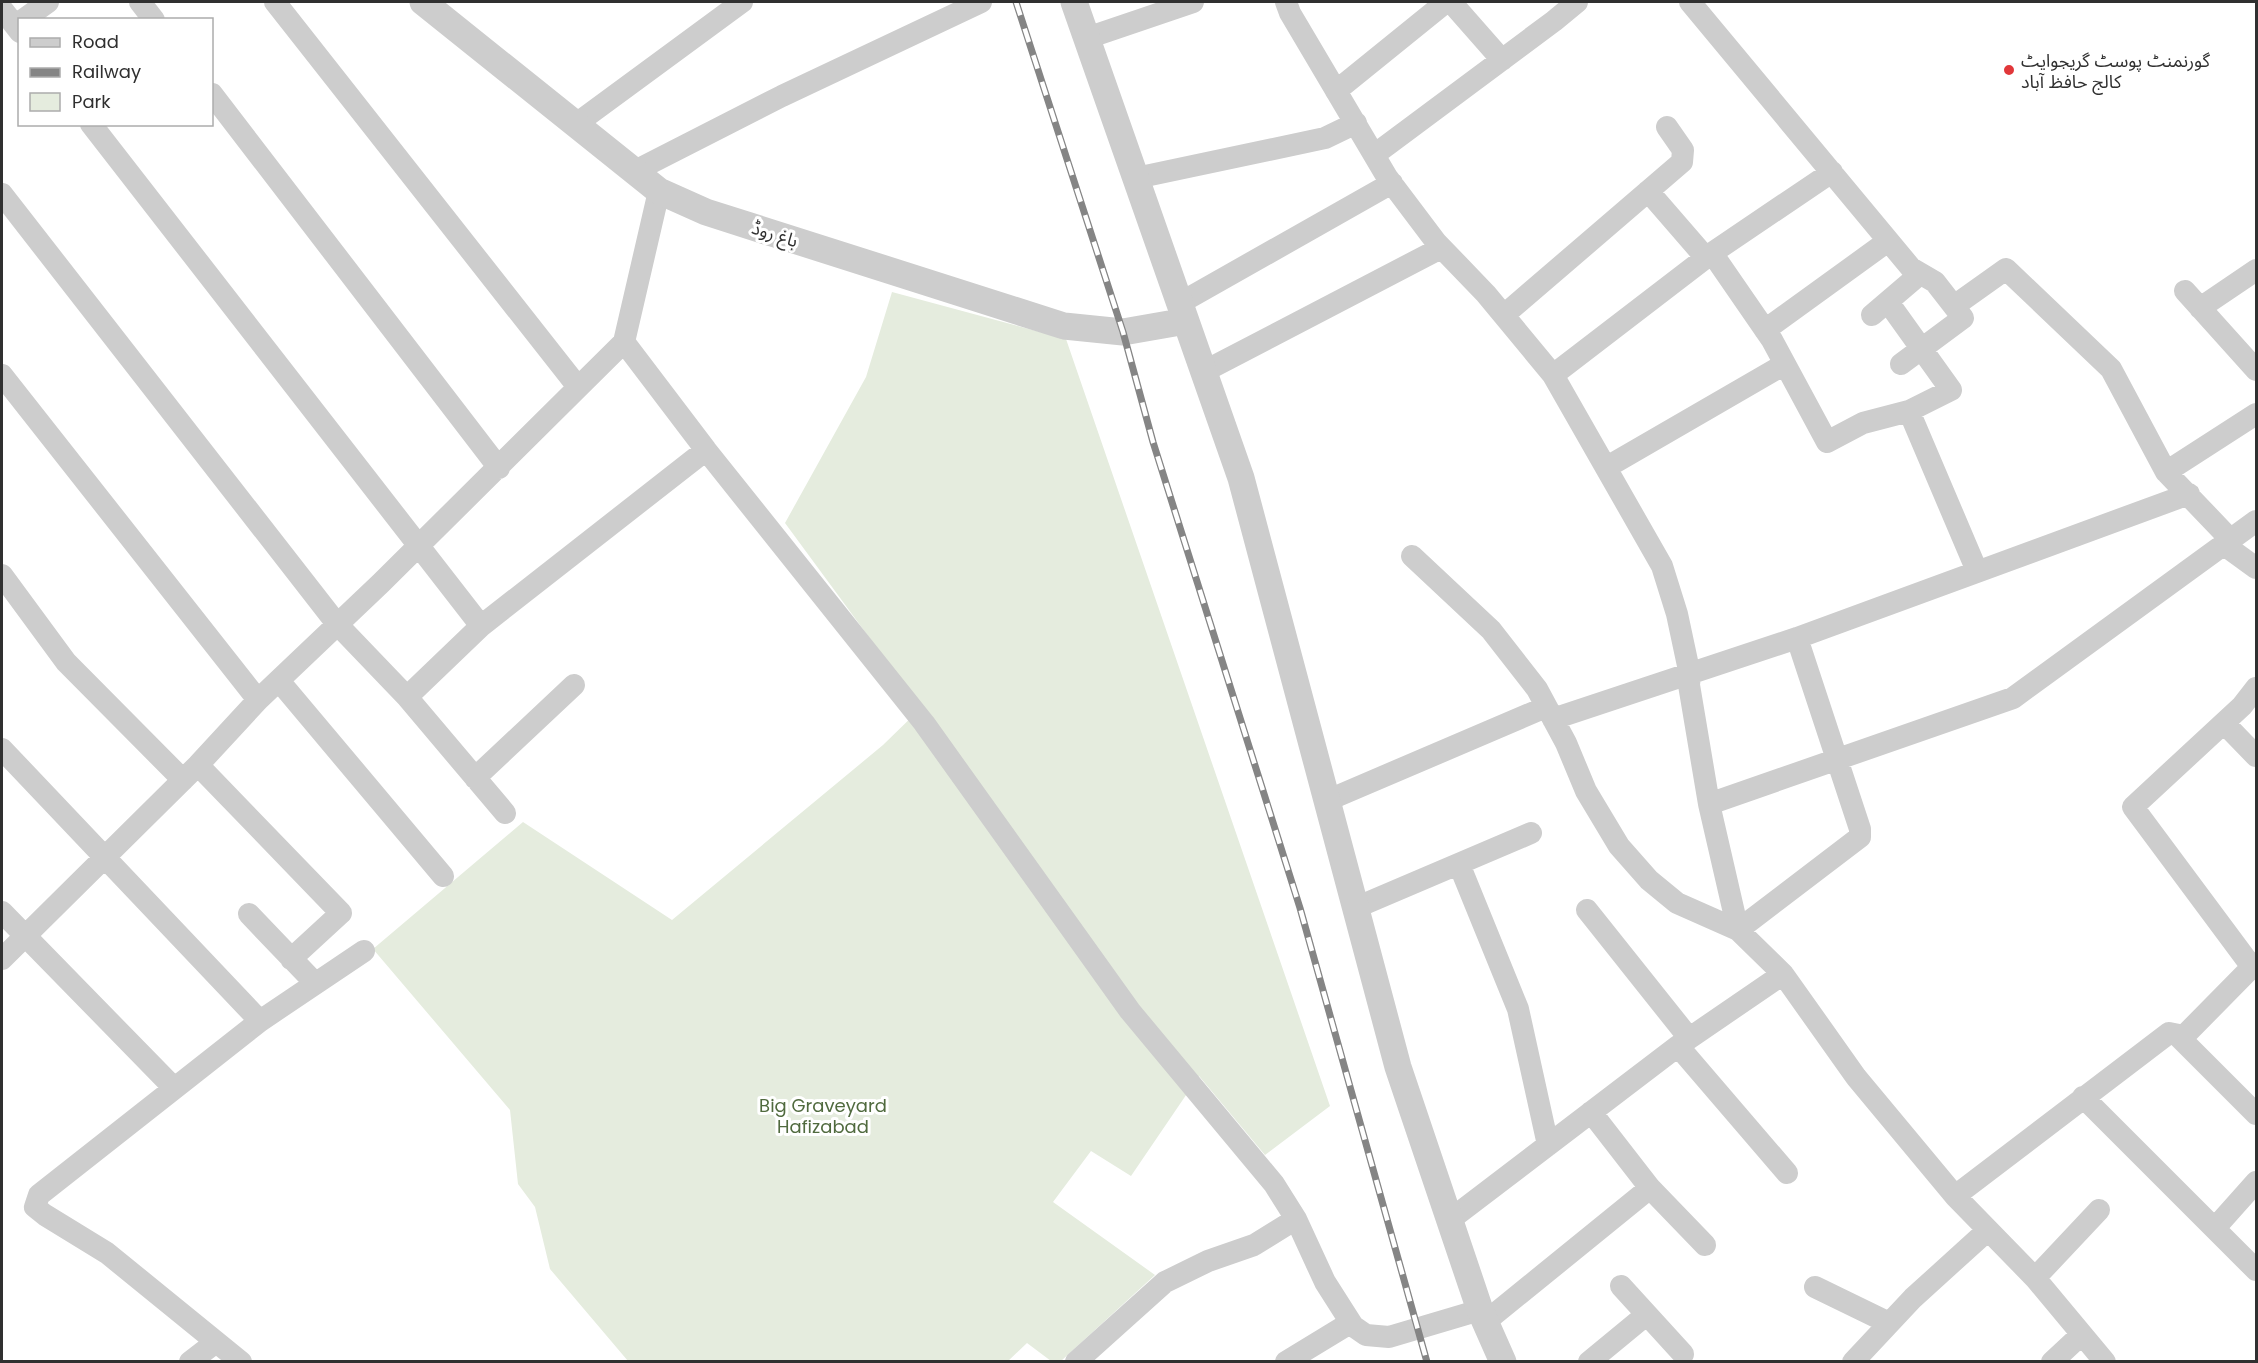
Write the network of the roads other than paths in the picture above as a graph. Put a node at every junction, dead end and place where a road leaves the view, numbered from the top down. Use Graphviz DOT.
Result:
graph roads {
  1 [pos="48,2"];
  2 [pos="140,2"];
  3 [pos="275,2"];
  4 [pos="423,2"];
  5 [pos="742,2"];
  6 [pos="981,2"];
  7 [pos="1074,2"];
  8 [pos="1193,2"];
  9 [pos="1287,2"];
  10 [pos="1446,2"];
  11 [pos="1451,2"];
  12 [pos="1577,2"];
  13 [pos="1690,2"];
  14 [pos="23,18"];
  15 [pos="152,18"];
  16 [pos="1087,38"];
  17 [pos="1502,60"];
  18 [pos="1336,91"];
  19 [pos="213,95"];
  20 [pos="1356,123"];
  21 [pos="576,124"];
  22 [pos="93,126"];
  23 [pos="1667,127"];
  24 [pos="1374,155"];
  25 [pos="635,171"];
  26 [pos="1832,172"];
  27 [pos="1136,178"];
  28 [pos="1392,183"];
  29 [pos="659,191"];
  30 [pos="1648,191"];
  31 [pos="2,194"];
  32 [pos="1888,241"];
  33 [pos="1441,248"];
  34 [pos="1709,256"];
  35 [pos="2256,270"];
  36 [pos="1920,274"];
  37 [pos="1954,306"];
  38 [pos="1183,312"];
  39 [pos="1504,315"];
  40 [pos="1765,330"];
  41 [pos="624,342"];
  42 [pos="1922,349"];
  43 [pos="1785,364"];
  44 [pos="1901,364"];
  45 [pos="2256,370"];
  46 [pos="1203,372"];
  47 [pos="2,375"];
  48 [pos="1553,375"];
  49 [pos="579,387"];
  50 [pos="1909,411"];
  51 [pos="2256,414"];
  52 [pos="706,450"];
  53 [pos="1607,466"];
  54 [pos="499,468"];
  55 [pos="2166,472"];
  56 [pos="2189,494"];
  57 [pos="2256,521"];
  58 [pos="2227,541"];
  59 [pos="418,547"];
  60 [pos="1412,556"];
  61 [pos="2256,568"];
  62 [pos="1977,571"];
  63 [pos="2,575"];
  64 [pos="337,624"];
  65 [pos="481,626"];
  66 [pos="1797,638"];
  67 [pos="1690,675"];
  68 [pos="280,682"];
  69 [pos="574,685"];
  70 [pos="2256,688"];
  71 [pos="407,697"];
  72 [pos="258,700"];
  73 [pos="1549,713"];
  74 [pos="2224,723"];
  75 [pos="2,749"];
  76 [pos="2256,756"];
  77 [pos="1837,758"];
  78 [pos="190,773"];
  79 [pos="475,778"];
  80 [pos="1326,801"];
  81 [pos="1709,804"];
  82 [pos="504,813"];
  83 [pos="1531,833"];
  84 [pos="105,856"];
  85 [pos="1459,864"];
  86 [pos="443,876"];
  87 [pos="1355,908"];
  88 [pos="1587,910"];
  89 [pos="2,912"];
  90 [pos="249,914"];
  91 [pos="1738,930"];
  92 [pos="24,935"];
  93 [pos="364,951"];
  94 [pos="291,958"];
  95 [pos="2,959"];
  96 [pos="2255,967"];
  97 [pos="1783,974"];
  98 [pos="315,983"];
  99 [pos="260,1021"];
  100 [pos="2177,1035"];
  101 [pos="1684,1042"];
  102 [pos="174,1088"];
  103 [pos="2084,1097"];
  104 [pos="1591,1112"];
  105 [pos="2256,1114"];
  106 [pos="1548,1145"];
  107 [pos="1787,1173"];
  108 [pos="2256,1182"];
  109 [pos="1650,1188"];
  110 [pos="1955,1196"];
  111 [pos="2099,1210"];
  112 [pos="1451,1219"];
  113 [pos="1296,1220"];
  114 [pos="2215,1228"];
  115 [pos="1988,1230"];
  116 [pos="1705,1245"];
  117 [pos="2256,1270"];
  118 [pos="2034,1278"];
  119 [pos="1621,1286"];
  120 [pos="1815,1287"];
  121 [pos="1646,1315"];
  122 [pos="1483,1316"];
  123 [pos="1350,1323"];
  124 [pos="1888,1323"];
  125 [pos="2081,1335"];
  126 [pos="216,1341"];
  127 [pos="1683,1354"];
  128 [pos="190,1362"];
  129 [pos="241,1362"];
  130 [pos="1076,1362"];
  131 [pos="1286,1362"];
  132 [pos="1503,1362"];
  133 [pos="1589,1362"];
  134 [pos="1852,1362"];
  135 [pos="2052,1362"];
  136 [pos="2104,1362"];
  1 -- 14 [label="street"];
  2 -- 15 [label="street"];
  3 -- 49 [label="street"];
  4 -- 21 [label="street, باغ روڈ"];
  5 -- 21 [label="street"];
  6 -- 25 [label="street"];
  7 -- 16 [label="street"];
  8 -- 16 [label="street"];
  9 -- 18 [label="street"];
  10 -- 18 [label="street"];
  11 -- 17 [label="street"];
  12 -- 17 [label="street"];
  13 -- 26 [label="street"];
  16 -- 27 [label="street"];
  17 -- 24 [label="street"];
  18 -- 20 [label="street"];
  19 -- 54 [label="street"];
  20 -- 24 [label="street"];
  20 -- 27 [label="street"];
  21 -- 25 [label="street, باغ روڈ"];
  22 -- 59 [label="street"];
  23 -- 30 [label="street"];
  24 -- 28 [label="street"];
  25 -- 29 [label="street, باغ روڈ"];
  26 -- 32 [label="street"];
  26 -- 34 [label="street"];
  27 -- 38 [label="street"];
  28 -- 33 [label="street"];
  28 -- 38 [label="street"];
  29 -- 38 [label="street, باغ روڈ"];
  29 -- 41 [label="street"];
  30 -- 34 [label="street"];
  30 -- 39 [label="street"];
  31 -- 64 [label="street"];
  32 -- 36 [label="street"];
  32 -- 40 [label="street"];
  33 -- 39 [label="street"];
  33 -- 46 [label="street"];
  34 -- 40 [label="street"];
  34 -- 48 [label="street"];
  35 -- 45 [label="street"];
  36 -- 37 [label="street"];
  36 -- 42 [label="street"];
  37 -- 42 [label="street"];
  37 -- 55 [label="street"];
  38 -- 46 [label="street"];
  39 -- 48 [label="street"];
  40 -- 43 [label="street"];
  41 -- 49 [label="street"];
  41 -- 52 [label="street"];
  42 -- 44 [label="street"];
  42 -- 50 [label="street"];
  43 -- 50 [label="street"];
  43 -- 53 [label="street"];
  46 -- 80 [label="street"];
  47 -- 72 [label="street"];
  48 -- 53 [label="street"];
  49 -- 54 [label="street"];
  50 -- 62 [label="street"];
  51 -- 55 [label="street"];
  52 -- 65 [label="street"];
  52 -- 113 [label="street"];
  53 -- 67 [label="street"];
  54 -- 59 [label="street"];
  55 -- 56 [label="street"];
  56 -- 58 [label="street"];
  56 -- 62 [label="street"];
  57 -- 58 [label="street"];
  58 -- 61 [label="street"];
  58 -- 77 [label="street"];
  59 -- 64 [label="street"];
  59 -- 65 [label="street"];
  60 -- 73 [label="street"];
  62 -- 66 [label="street"];
  63 -- 78 [label="street"];
  64 -- 68 [label="street"];
  64 -- 71 [label="street"];
  65 -- 71 [label="street"];
  66 -- 67 [label="street"];
  66 -- 77 [label="street"];
  67 -- 73 [label="street"];
  67 -- 81 [label="street"];
  68 -- 72 [label="street"];
  68 -- 86 [label="street"];
  69 -- 79 [label="street"];
  70 -- 74 [label="street"];
  71 -- 79 [label="street"];
  72 -- 78 [label="street"];
  73 -- 80 [label="street"];
  73 -- 91 [label="street"];
  74 -- 76 [label="street"];
  74 -- 96 [label="street"];
  75 -- 84 [label="street"];
  77 -- 81 [label="street"];
  77 -- 91 [label="street"];
  78 -- 84 [label="street"];
  78 -- 94 [label="street"];
  79 -- 82 [label="street"];
  80 -- 87 [label="street"];
  81 -- 91 [label="street"];
  83 -- 85 [label="street"];
  84 -- 92 [label="street"];
  84 -- 99 [label="street"];
  85 -- 87 [label="street"];
  85 -- 106 [label="street"];
  87 -- 112 [label="street"];
  88 -- 101 [label="street"];
  89 -- 92 [label="street"];
  90 -- 94 [label="street"];
  91 -- 97 [label="street"];
  92 -- 95 [label="street"];
  92 -- 102 [label="street"];
  93 -- 98 [label="street"];
  94 -- 98 [label="street"];
  96 -- 100 [label="street"];
  97 -- 101 [label="street"];
  97 -- 110 [label="street"];
  98 -- 99 [label="street"];
  99 -- 102 [label="street"];
  100 -- 103 [label="street"];
  100 -- 105 [label="street"];
  101 -- 104 [label="street"];
  101 -- 107 [label="street"];
  102 -- 126 [label="street"];
  103 -- 110 [label="street"];
  103 -- 114 [label="street"];
  104 -- 106 [label="street"];
  104 -- 109 [label="street"];
  106 -- 112 [label="street"];
  108 -- 114 [label="street"];
  109 -- 116 [label="street"];
  109 -- 122 [label="street"];
  110 -- 115 [label="street"];
  111 -- 118 [label="street"];
  112 -- 122 [label="street"];
  113 -- 123 [label="street"];
  113 -- 130 [label="street"];
  114 -- 117 [label="street"];
  115 -- 118 [label="street"];
  115 -- 124 [label="street"];
  118 -- 125 [label="street"];
  119 -- 121 [label="street"];
  120 -- 124 [label="street"];
  121 -- 127 [label="street"];
  121 -- 133 [label="street"];
  122 -- 123 [label="street"];
  122 -- 132 [label="street"];
  123 -- 131 [label="street"];
  124 -- 134 [label="street"];
  125 -- 135 [label="street"];
  125 -- 136 [label="street"];
  126 -- 128 [label="street"];
  126 -- 129 [label="street"];
}
